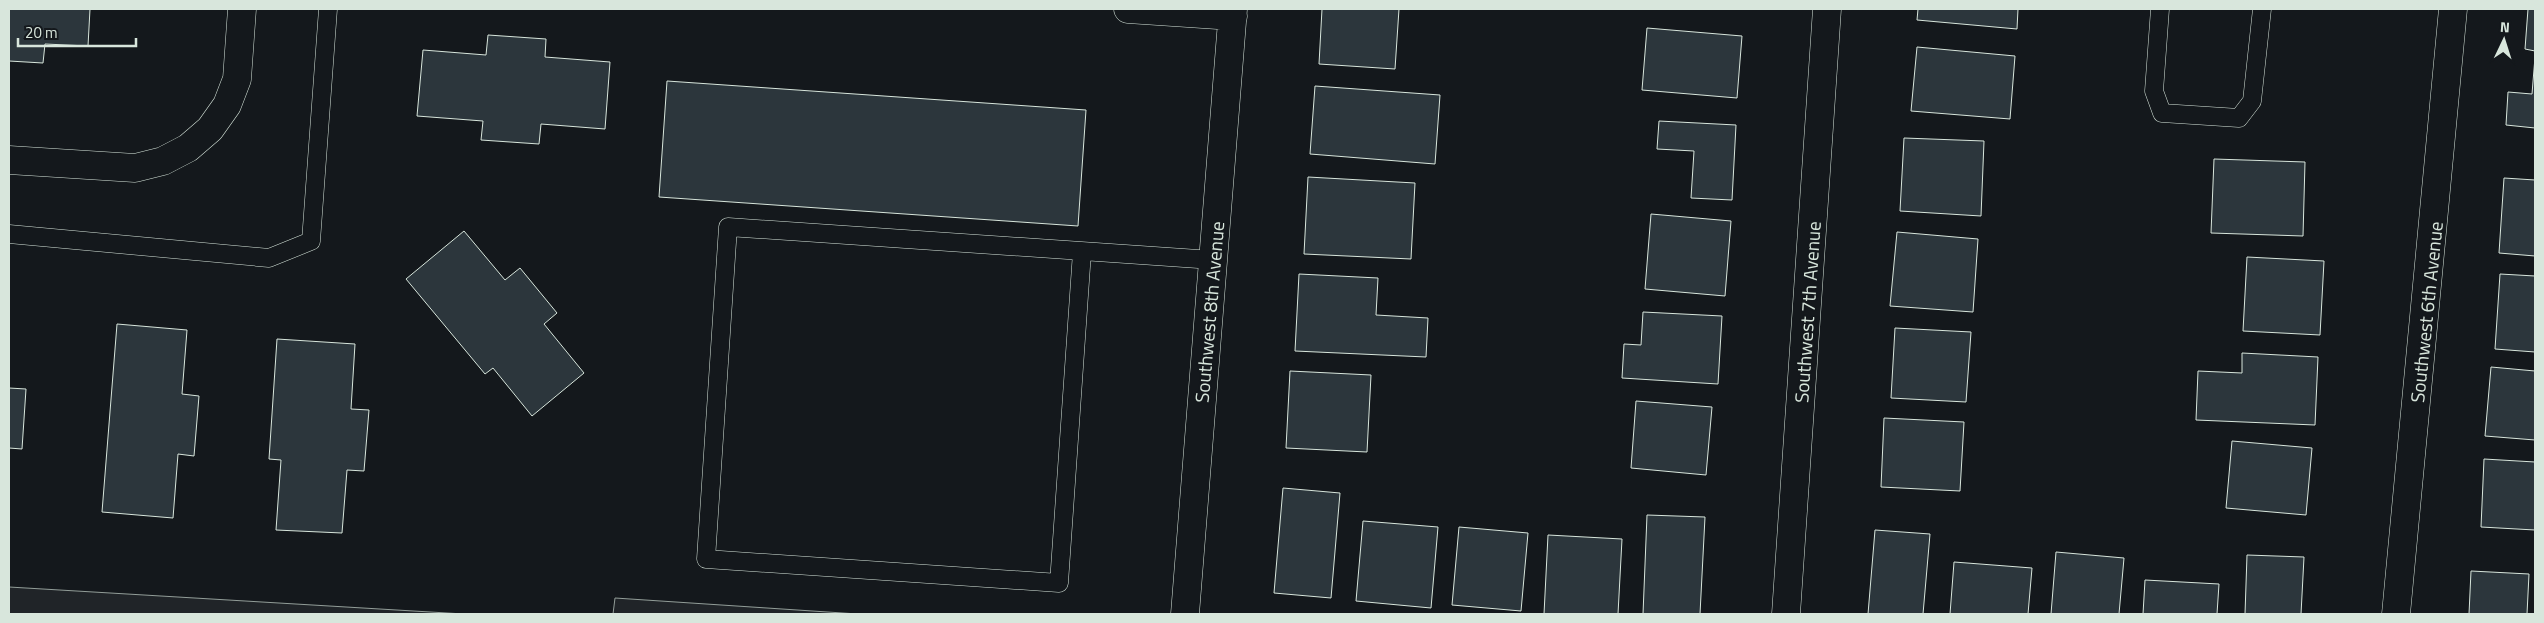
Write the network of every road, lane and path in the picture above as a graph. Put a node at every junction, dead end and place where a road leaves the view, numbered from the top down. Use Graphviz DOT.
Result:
graph roads {
  1 [pos="242,9"];
  2 [pos="328,9"];
  3 [pos="1128,9"];
  4 [pos="1827,9"];
  5 [pos="2160,9"];
  6 [pos="2262,9"];
  7 [pos="2453,9"];
  8 [pos="1233,12"];
  9 [pos="9,160"];
  10 [pos="9,234"];
  11 [pos="1082,252"];
  12 [pos="1213,260"];
  13 [pos="1185,614"];
  14 [pos="1786,614"];
  15 [pos="2396,614"];
  1 -- 9 [label="street"];
  2 -- 10 [label="lane"];
  3 -- 8 [label="street"];
  4 -- 14 [label="street, Southwest 7th Avenue"];
  5 -- 6 [label="lane"];
  7 -- 15 [label="street, Southwest 6th Avenue"];
  8 -- 12 [label="street, Southwest 8th Avenue"];
  11 -- 11 [label="lane"];
  11 -- 12 [label="lane"];
  12 -- 13 [label="street, Southwest 8th Avenue"];
}
